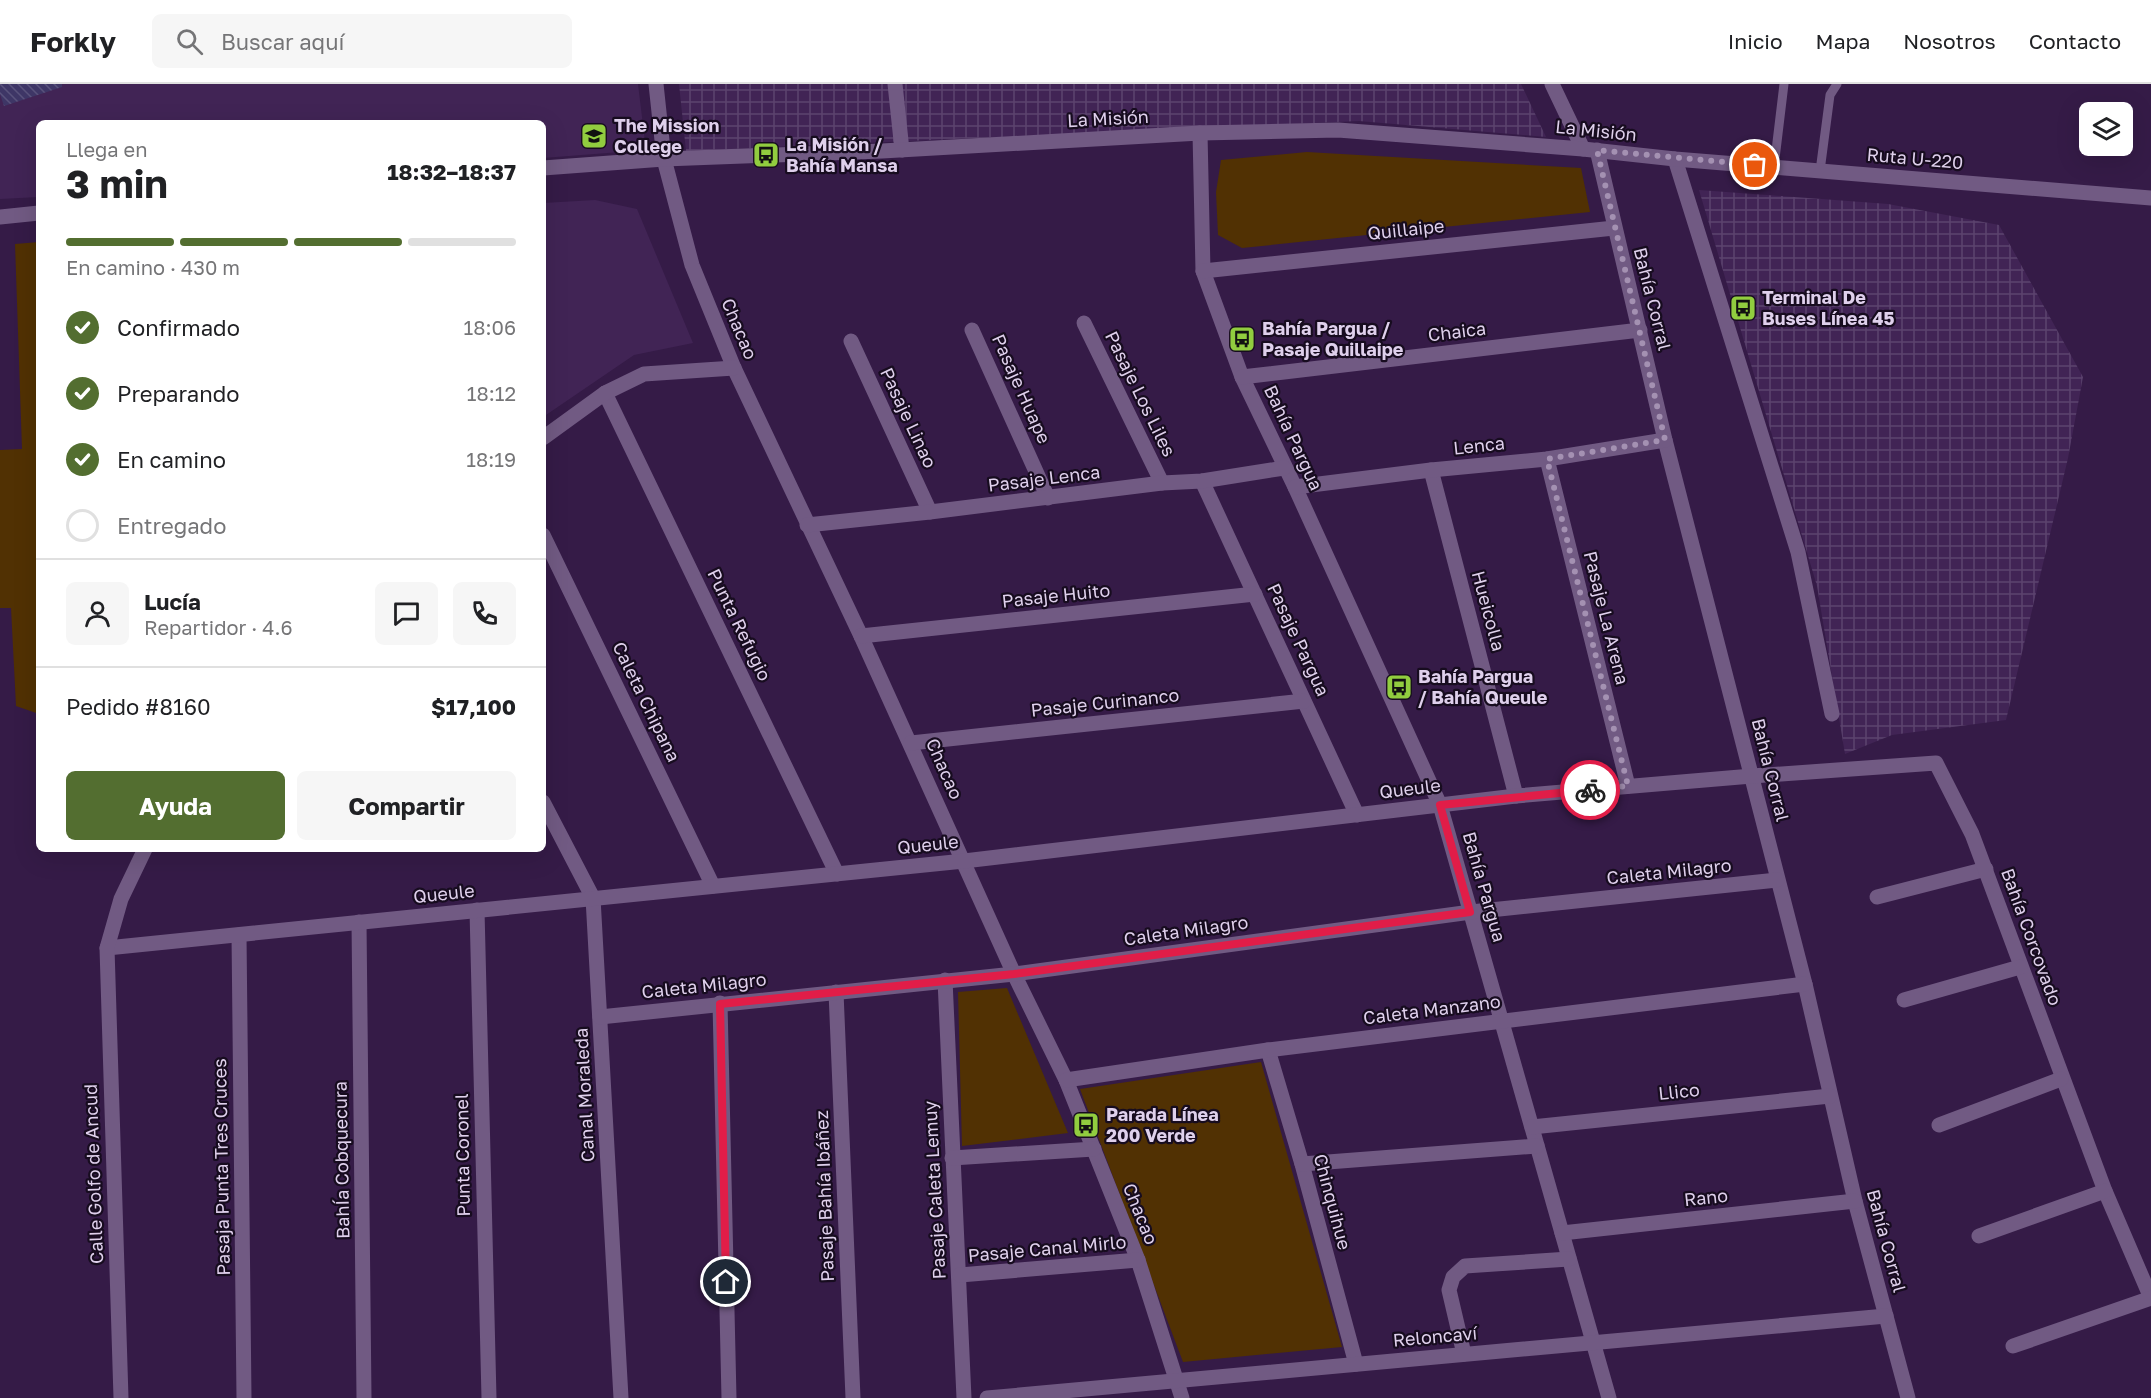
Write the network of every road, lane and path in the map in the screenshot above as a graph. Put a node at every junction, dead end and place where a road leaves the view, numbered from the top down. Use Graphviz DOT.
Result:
graph roads {
  1 [pos="656,84"];
  2 [pos="895,84"];
  3 [pos="1552,84"];
  4 [pos="1784,84"];
  5 [pos="1837,84"];
  6 [pos="1200,133"];
  7 [pos="902,150"];
  8 [pos="1590,150"];
  9 [pos="664,159"];
  10 [pos="1675,159"];
  11 [pos="1774,167"];
  12 [pos="546,168"];
  13 [pos="1820,171"];
  14 [pos="2151,198"];
  15 [pos="36,213"];
  16 [pos="0,217"];
  17 [pos="1614,228"];
  18 [pos="1203,271"];
  19 [pos="1084,322"];
  20 [pos="972,330"];
  21 [pos="1640,330"];
  22 [pos="851,340"];
  23 [pos="734,368"];
  24 [pos="1242,377"];
  25 [pos="605,393"];
  26 [pos="546,436"];
  27 [pos="1665,440"];
  28 [pos="1547,459"];
  29 [pos="1284,468"];
  30 [pos="1431,470"];
  31 [pos="1202,481"];
  32 [pos="1162,483"];
  33 [pos="1295,487"];
  34 [pos="1048,498"];
  35 [pos="930,512"];
  36 [pos="807,525"];
  37 [pos="546,541"];
  38 [pos="1256,594"];
  39 [pos="861,636"];
  40 [pos="1304,701"];
  41 [pos="1832,714"];
  42 [pos="910,744"];
  43 [pos="1752,776"];
  44 [pos="1628,786"];
  45 [pos="1515,796"];
  46 [pos="1440,805"];
  47 [pos="546,808"];
  48 [pos="1357,815"];
  49 [pos="144,852"];
  50 [pos="964,861"];
  51 [pos="1986,869"];
  52 [pos="837,874"];
  53 [pos="1778,880"];
  54 [pos="713,886"];
  55 [pos="1877,897"];
  56 [pos="593,898"];
  57 [pos="477,910"];
  58 [pos="1470,912"];
  59 [pos="359,922"];
  60 [pos="239,935"];
  61 [pos="107,948"];
  62 [pos="2020,967"];
  63 [pos="1014,974"];
  64 [pos="945,980"];
  65 [pos="1804,984"];
  66 [pos="836,992"];
  67 [pos="1904,1000"];
  68 [pos="720,1004"];
  69 [pos="600,1017"];
  70 [pos="1502,1021"];
  71 [pos="1268,1050"];
  72 [pos="2061,1078"];
  73 [pos="1066,1080"];
  74 [pos="1830,1096"];
  75 [pos="1939,1125"];
  76 [pos="1532,1127"];
  77 [pos="1537,1146"];
  78 [pos="1094,1149"];
  79 [pos="952,1158"];
  80 [pos="1302,1164"];
  81 [pos="2105,1191"];
  82 [pos="1855,1201"];
  83 [pos="1562,1233"];
  84 [pos="1979,1236"];
  85 [pos="1569,1259"];
  86 [pos="1138,1260"];
  87 [pos="960,1275"];
  88 [pos="2151,1298"];
  89 [pos="1886,1316"];
  90 [pos="1593,1342"];
  91 [pos="2013,1346"];
  92 [pos="1464,1354"];
  93 [pos="1356,1364"];
  94 [pos="1177,1381"];
  95 [pos="120,1398"];
  96 [pos="244,1398"];
  97 [pos="364,1398"];
  98 [pos="489,1398"];
  99 [pos="621,1398"];
  100 [pos="729,1398"];
  101 [pos="853,1398"];
  102 [pos="964,1398"];
  103 [pos="987,1398"];
  104 [pos="1182,1398"];
  105 [pos="1609,1398"];
  106 [pos="1908,1398"];
  1 -- 9 [label="street, Chacao"];
  2 -- 7 [label="street"];
  3 -- 8 [label="street, Bahía Corral"];
  4 -- 11 [label="lane"];
  5 -- 13 [label="lane"];
  6 -- 7 [label="street, La Misión"];
  6 -- 8 [label="street, La Misión"];
  6 -- 18 [label="street, Bahía Pargua"];
  7 -- 9 [label="street, La Misión"];
  8 -- 10 [label="street, La Misión"];
  8 -- 17 [label="street, Bahía Corral"];
  9 -- 12 [label="street, La Misión"];
  9 -- 23 [label="street, Chacao"];
  10 -- 11 [label="street, Ruta U-220"];
  10 -- 41 [label="street"];
  11 -- 13 [label="street, Ruta U-220"];
  13 -- 14 [label="street, Ruta U-220"];
  15 -- 16 [label="street"];
  17 -- 18 [label="street, Quillaipe"];
  17 -- 21 [label="street, Bahía Corral"];
  18 -- 24 [label="street, Bahía Pargua"];
  19 -- 32 [label="street, Pasaje Los Liles"];
  20 -- 34 [label="street, Pasaje Huape"];
  21 -- 24 [label="street, Chaica"];
  21 -- 27 [label="street, Bahía Corral"];
  22 -- 35 [label="street, Pasaje Linao"];
  23 -- 25 [label="street"];
  23 -- 36 [label="street, Chacao"];
  24 -- 29 [label="street, Bahía Pargua"];
  25 -- 26 [label="street"];
  25 -- 52 [label="street, Punta Refugio"];
  27 -- 28 [label="street, Lenca"];
  27 -- 43 [label="street, Bahía Corral"];
  28 -- 30 [label="street, Lenca"];
  28 -- 44 [label="street, Pasaje La Arena"];
  29 -- 31 [label="street, Pasaje Lenca"];
  29 -- 33 [label="street, Bahía Pargua"];
  30 -- 33 [label="street, Lenca"];
  30 -- 45 [label="street, Hueicolla"];
  31 -- 32 [label="street, Pasaje Lenca"];
  31 -- 38 [label="street, Pasaje Pargua"];
  32 -- 34 [label="street, Pasaje Lenca"];
  33 -- 46 [label="street, Bahía Pargua"];
  34 -- 35 [label="street, Pasaje Lenca"];
  35 -- 36 [label="street, Pasaje Lenca"];
  36 -- 39 [label="street, Chacao"];
  37 -- 54 [label="street, Caleta Chipana"];
  38 -- 39 [label="street, Pasaje Huito"];
  38 -- 40 [label="street, Pasaje Pargua"];
  39 -- 42 [label="street, Chacao"];
  40 -- 42 [label="street, Pasaje Curinanco"];
  40 -- 48 [label="street, Pasaje Pargua"];
  42 -- 50 [label="street, Chacao"];
  43 -- 44 [label="street, Queule"];
  43 -- 51 [label="street, Bahía Corcovado"];
  43 -- 53 [label="street, Bahía Corral"];
  44 -- 45 [label="street, Queule"];
  45 -- 46 [label="street, Queule"];
  46 -- 48 [label="street, Queule"];
  46 -- 58 [label="street, Bahía Pargua"];
  47 -- 56 [label="street, Canal Moraleda"];
  48 -- 50 [label="street, Queule"];
  49 -- 61 [label="street, Calle Golfo de Ancud"];
  50 -- 52 [label="street, Queule"];
  50 -- 63 [label="street, Chacao"];
  51 -- 55 [label="street"];
  51 -- 62 [label="street, Bahía Corcovado"];
  52 -- 54 [label="street, Queule"];
  53 -- 58 [label="street, Caleta Milagro"];
  53 -- 65 [label="street, Bahía Corral"];
  54 -- 56 [label="street, Queule"];
  56 -- 57 [label="street, Queule"];
  56 -- 69 [label="street, Canal Moraleda"];
  57 -- 59 [label="street, Queule"];
  57 -- 98 [label="street, Punta Coronel"];
  58 -- 63 [label="street, Caleta Milagro"];
  58 -- 70 [label="street, Bahía Pargua"];
  59 -- 60 [label="street, Queule"];
  59 -- 97 [label="street, BahÍa Cobquecura"];
  60 -- 61 [label="street, Queule"];
  60 -- 96 [label="street, Pasaja Punta Tres Cruces"];
  61 -- 95 [label="street, Calle Golfo de Ancud"];
  62 -- 67 [label="street"];
  62 -- 72 [label="street, Bahía Corcovado"];
  63 -- 64 [label="street, Caleta Milagro"];
  63 -- 73 [label="street, Chacao"];
  64 -- 66 [label="street, Caleta Milagro"];
  64 -- 79 [label="street, Pasaje Caleta Lemuy"];
  65 -- 70 [label="street, Caleta Manzano"];
  65 -- 74 [label="street, Bahía Corral"];
  66 -- 68 [label="street, Caleta Milagro"];
  66 -- 101 [label="street, Pasaje Bahía Ibáñez"];
  68 -- 69 [label="street, Caleta Milagro"];
  68 -- 100 [label="street"];
  69 -- 99 [label="street, Canal Moraleda"];
  70 -- 71 [label="street, Caleta Manzano"];
  70 -- 76 [label="street, Bahía Pargua"];
  71 -- 73 [label="street, Caleta Manzano"];
  71 -- 80 [label="street, Chinquihue"];
  72 -- 75 [label="street"];
  72 -- 81 [label="street, Bahía Corcovado"];
  73 -- 78 [label="street, Chacao"];
  74 -- 76 [label="street, Llico"];
  74 -- 82 [label="street, Bahía Corral"];
  76 -- 77 [label="street, Bahía Pargua"];
  77 -- 80 [label="street"];
  77 -- 83 [label="street, Bahía Pargua"];
  78 -- 79 [label="street"];
  78 -- 86 [label="street, Chacao"];
  79 -- 87 [label="street, Pasaje Caleta Lemuy"];
  80 -- 93 [label="street, Chinquihue"];
  81 -- 84 [label="street"];
  81 -- 88 [label="street, Bahía Corcovado"];
  82 -- 83 [label="street, Rano"];
  82 -- 89 [label="street, Bahía Corral"];
  83 -- 85 [label="street, Bahía Pargua"];
  85 -- 90 [label="street, Bahía Pargua"];
  85 -- 92 [label="street"];
  86 -- 87 [label="street, Pasaje Canal Mirlo"];
  86 -- 94 [label="street, Chacao"];
  87 -- 102 [label="street, Pasaje Caleta Lemuy"];
  88 -- 91 [label="street"];
  89 -- 90 [label="street, Reloncaví"];
  89 -- 106 [label="street, Bahía Corral"];
  90 -- 92 [label="street, Reloncaví"];
  90 -- 105 [label="street, Bahía Pargua"];
  92 -- 93 [label="street, Reloncaví"];
  93 -- 94 [label="street, Reloncaví"];
  94 -- 103 [label="street, Reloncaví"];
  94 -- 104 [label="street, Chacao"];
}
